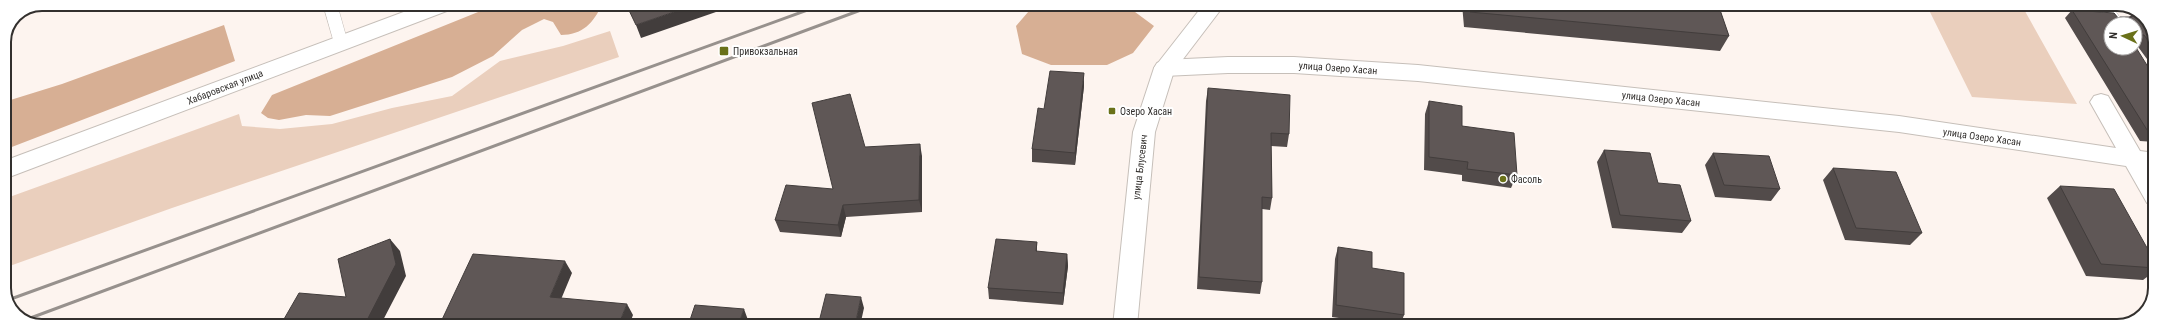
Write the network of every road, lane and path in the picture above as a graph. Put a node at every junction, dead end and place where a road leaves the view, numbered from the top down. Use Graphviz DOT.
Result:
graph roads {
  1 [pos="332,11"];
  2 [pos="427,11"];
  3 [pos="1209,11"];
  4 [pos="341,44"];
  5 [pos="1164,68"];
  6 [pos="2101,102"];
  7 [pos="2134,159"];
  8 [pos="2148,161"];
  9 [pos="11,167"];
  10 [pos="2148,184"];
  11 [pos="1126,319"];
  1 -- 4 [label="lane"];
  2 -- 4 [label="street, Хабаровская улица"];
  3 -- 5 [label="street, улица Блусевич"];
  4 -- 9 [label="street, Хабаровская улица"];
  5 -- 7 [label="street, улица Озеро Хасан"];
  5 -- 11 [label="street, улица Блусевич"];
  6 -- 7 [label="street"];
  7 -- 8 [label="street, улица Озеро Хасан"];
  7 -- 10 [label="street"];
}
